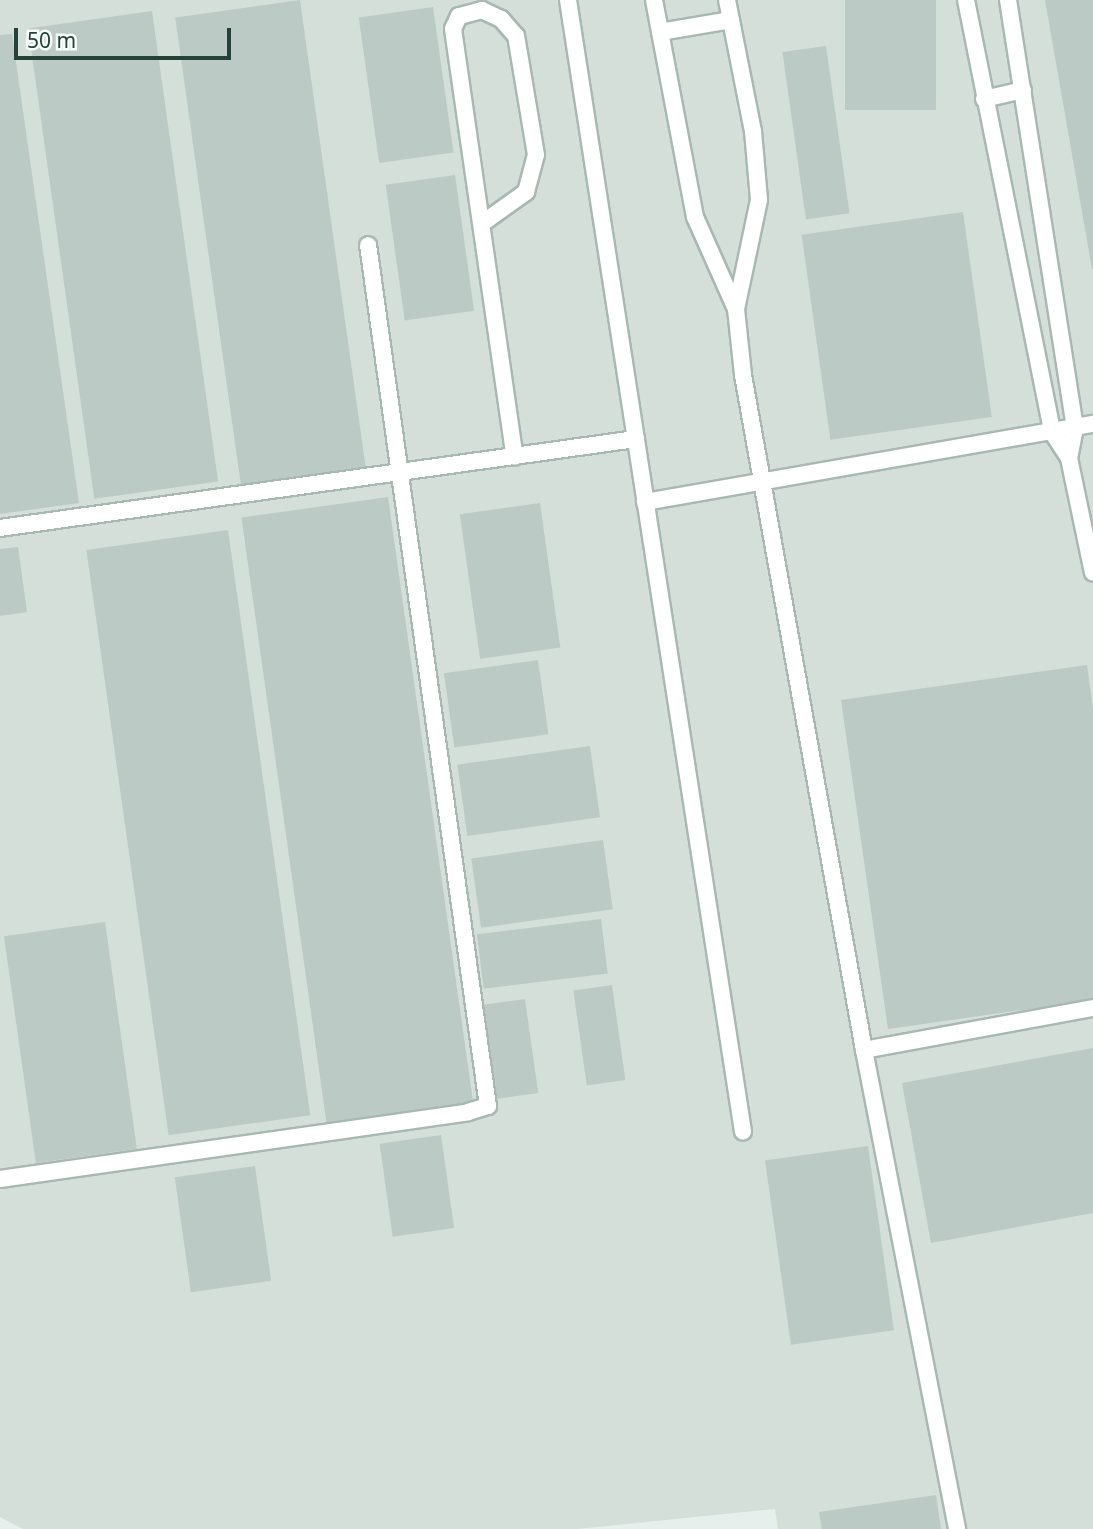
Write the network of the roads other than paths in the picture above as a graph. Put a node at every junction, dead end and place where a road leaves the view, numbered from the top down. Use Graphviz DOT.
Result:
graph roads {
  1 [pos="568,0"];
  2 [pos="654,0"];
  3 [pos="727,0"];
  4 [pos="966,0"];
  5 [pos="1008,0"];
  6 [pos="731,20"];
  7 [pos="660,32"];
  8 [pos="1023,89"];
  9 [pos="984,99"];
  10 [pos="484,222"];
  11 [pos="368,245"];
  12 [pos="736,309"];
  13 [pos="1093,424"];
  14 [pos="1075,428"];
  15 [pos="1052,432"];
  16 [pos="636,439"];
  17 [pos="515,457"];
  18 [pos="1069,458"];
  19 [pos="402,472"];
  20 [pos="762,480"];
  21 [pos="645,502"];
  22 [pos="0,528"];
  23 [pos="1093,573"];
  24 [pos="1093,1008"];
  25 [pos="864,1050"];
  26 [pos="743,1132"];
  27 [pos="0,1179"];
  28 [pos="957,1529"];
  1 -- 16 [label="lane"];
  2 -- 7 [label="lane"];
  3 -- 6 [label="lane"];
  4 -- 9 [label="lane"];
  5 -- 8 [label="lane"];
  6 -- 7 [label="lane"];
  6 -- 12 [label="lane"];
  7 -- 12 [label="lane"];
  8 -- 9 [label="lane"];
  8 -- 14 [label="lane"];
  9 -- 15 [label="lane"];
  10 -- 10 [label="lane"];
  10 -- 17 [label="lane"];
  11 -- 19 [label="lane"];
  12 -- 20 [label="lane"];
  13 -- 14 [label="lane"];
  14 -- 15 [label="lane"];
  14 -- 18 [label="lane"];
  15 -- 18 [label="lane"];
  15 -- 20 [label="lane"];
  16 -- 17 [label="lane"];
  16 -- 21 [label="lane"];
  17 -- 19 [label="lane"];
  18 -- 23 [label="lane"];
  19 -- 22 [label="lane"];
  19 -- 27 [label="lane"];
  20 -- 21 [label="lane"];
  20 -- 25 [label="lane"];
  21 -- 26 [label="lane"];
  24 -- 25 [label="lane"];
  25 -- 28 [label="lane"];
}
